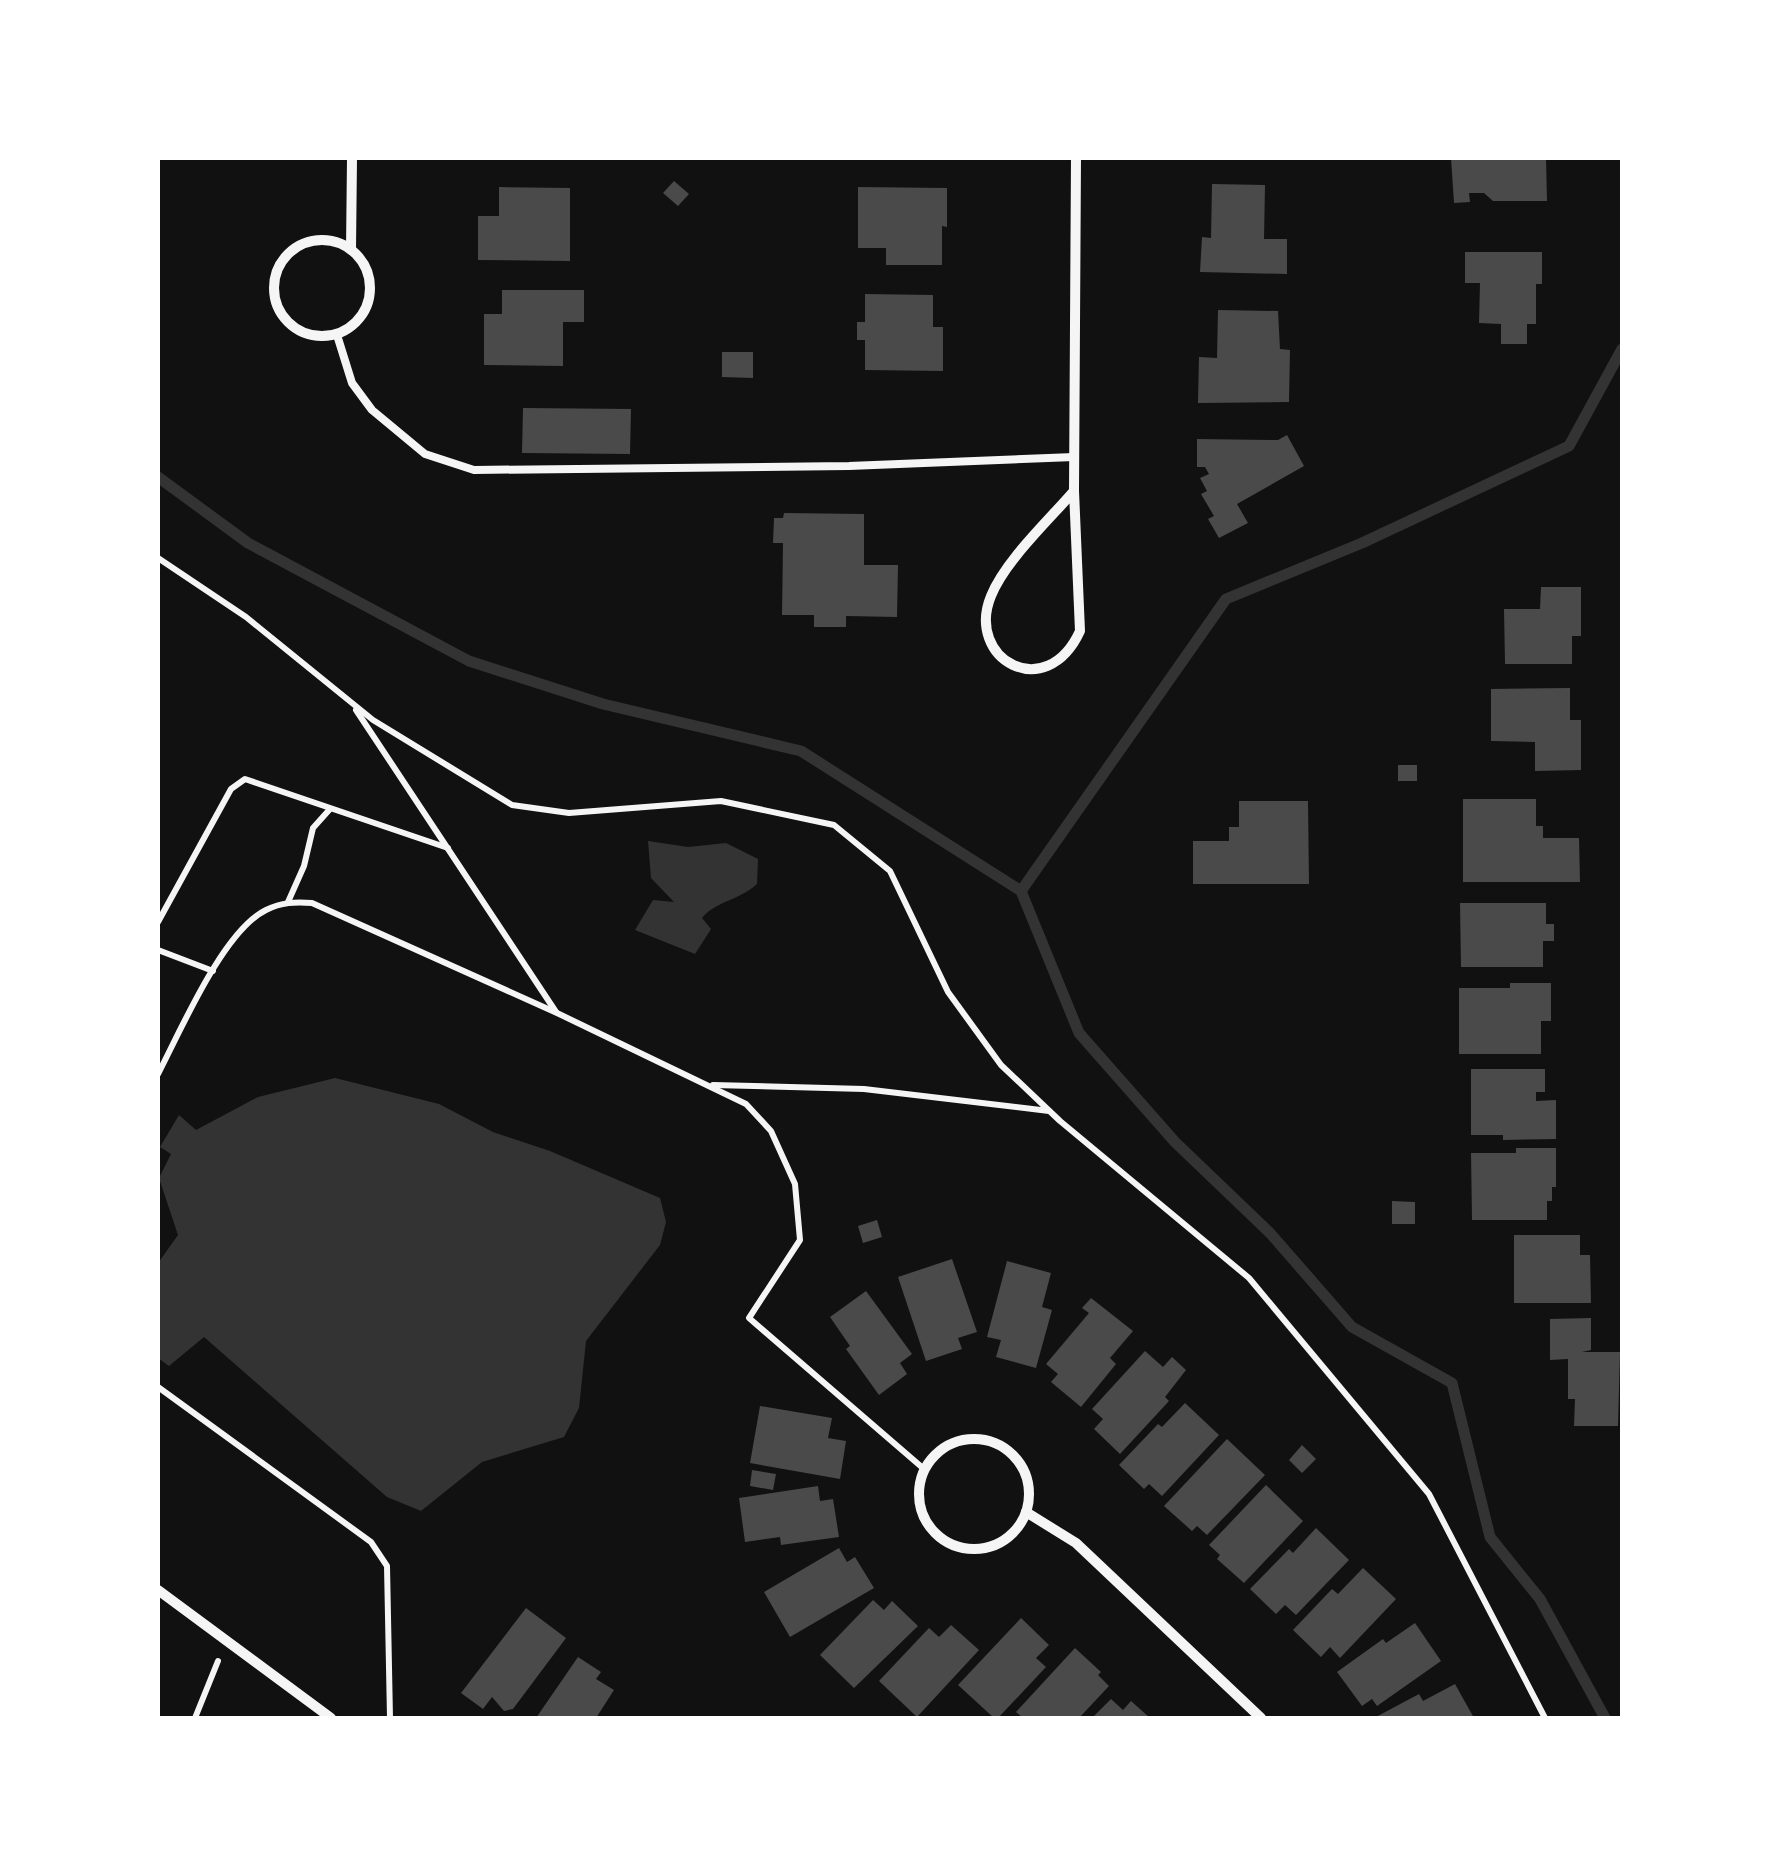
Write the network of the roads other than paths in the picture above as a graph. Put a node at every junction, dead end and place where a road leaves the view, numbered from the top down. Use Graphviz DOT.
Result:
graph roads {
  1 [pos="352,158"];
  2 [pos="1076,158"];
  3 [pos="351,249"];
  4 [pos="336,335"];
  5 [pos="1074,457"];
  6 [pos="1074,491"];
  7 [pos="1026,1512"];
  8 [pos="158,1590"];
  9 [pos="331,1718"];
  10 [pos="1261,1718"];
  1 -- 3 [label="street"];
  2 -- 5 [label="street"];
  3 -- 4 [label="street"];
  3 -- 4 [label="street"];
  4 -- 5 [label="lane"];
  5 -- 6 [label="street"];
  6 -- 6 [label="street"];
  7 -- 7 [label="street"];
  7 -- 10 [label="street"];
  8 -- 9 [label="street"];
}
